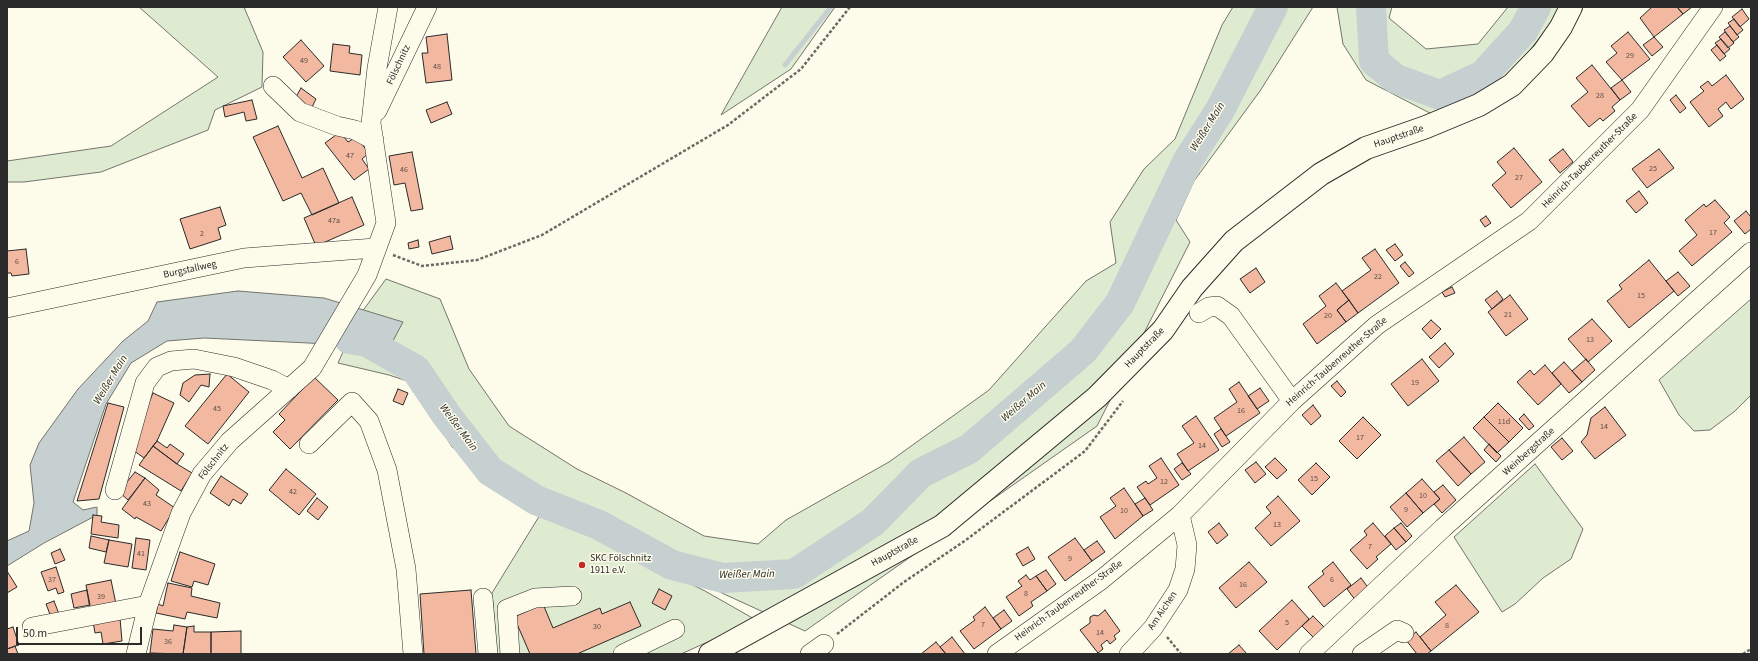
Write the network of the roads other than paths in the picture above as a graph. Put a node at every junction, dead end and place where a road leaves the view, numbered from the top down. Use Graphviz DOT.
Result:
graph roads {
  1 [pos="388,7"];
  2 [pos="426,7"];
  3 [pos="1571,7"];
  4 [pos="1713,7"];
  5 [pos="273,86"];
  6 [pos="373,132"];
  7 [pos="376,248"];
  8 [pos="1751,252"];
  9 [pos="7,308"];
  10 [pos="1199,314"];
  11 [pos="289,389"];
  12 [pos="1292,401"];
  13 [pos="309,444"];
  14 [pos="115,490"];
  15 [pos="1180,515"];
  16 [pos="572,596"];
  17 [pos="483,598"];
  18 [pos="148,605"];
  19 [pos="32,627"];
  20 [pos="675,629"];
  21 [pos="1404,633"];
  22 [pos="136,654"];
  23 [pos="413,654"];
  24 [pos="488,654"];
  25 [pos="510,654"];
  26 [pos="622,654"];
  27 [pos="710,654"];
  28 [pos="997,654"];
  29 [pos="1129,654"];
  30 [pos="1309,654"];
  31 [pos="1362,654"];
  1 -- 6 [label="street, Fölschnitz"];
  2 -- 6 [label="street, Fölschnitz"];
  3 -- 27 [label="main road, Hauptstraße"];
  4 -- 12 [label="street, Heinrich-Taubenreuther-Straße"];
  5 -- 6 [label="street"];
  6 -- 7 [label="street, Fölschnitz"];
  7 -- 9 [label="street, Burgstallweg"];
  7 -- 11 [label="street, Fölschnitz"];
  8 -- 30 [label="street, Weinbergstraße"];
  10 -- 12 [label="street"];
  11 -- 14 [label="street"];
  11 -- 18 [label="street, Fölschnitz"];
  12 -- 15 [label="street, Heinrich-Taubenreuther-Straße"];
  13 -- 23 [label="street"];
  15 -- 28 [label="street, Heinrich-Taubenreuther-Straße"];
  15 -- 29 [label="street, Am Aichen"];
  16 -- 25 [label="street"];
  17 -- 24 [label="street"];
  18 -- 19 [label="street"];
  18 -- 22 [label="street, Fölschnitz"];
  20 -- 26 [label="street"];
  21 -- 31 [label="street"];
}
